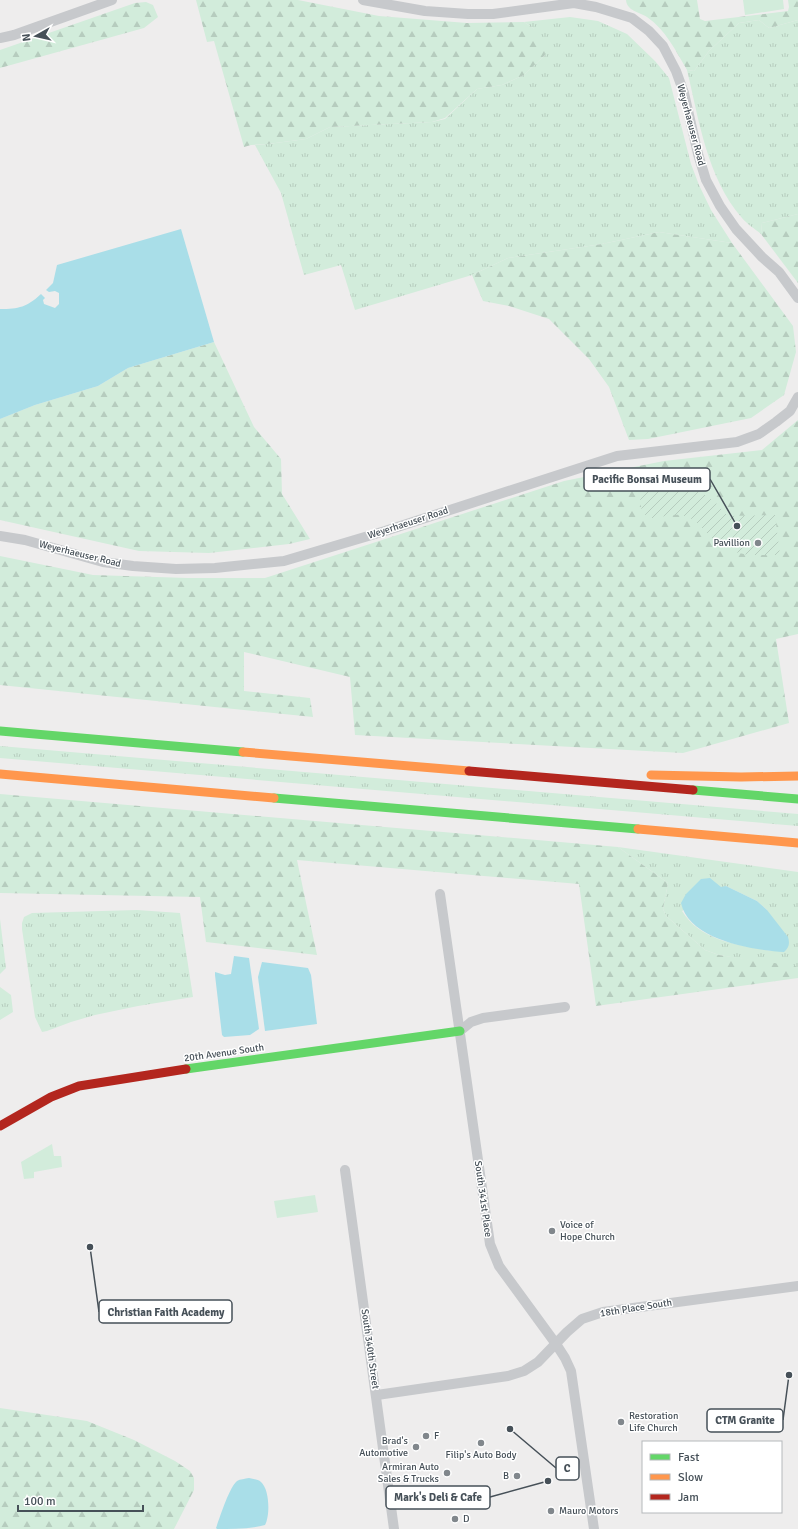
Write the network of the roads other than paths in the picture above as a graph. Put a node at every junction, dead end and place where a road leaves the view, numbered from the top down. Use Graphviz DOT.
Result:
graph roads {
  1 [pos="112,0"];
  2 [pos="363,0"];
  3 [pos="0,38"];
  4 [pos="798,298"];
  5 [pos="798,397"];
  6 [pos="0,536"];
  7 [pos="0,731"];
  8 [pos="496,772"];
  9 [pos="0,774"];
  10 [pos="622,775"];
  11 [pos="638,775"];
  12 [pos="798,776"];
  13 [pos="798,799"];
  14 [pos="663,830"];
  15 [pos="798,843"];
  16 [pos="783,851"];
  17 [pos="440,894"];
  18 [pos="565,1007"];
  19 [pos="460,1032"];
  20 [pos="0,1126"];
  21 [pos="345,1170"];
  22 [pos="798,1286"];
  23 [pos="556,1344"];
  24 [pos="377,1395"];
  25 [pos="394,1529"];
  26 [pos="594,1529"];
  1 -- 3 [label="street"];
  2 -- 4 [label="street, Weyerhaeuser Road"];
  5 -- 6 [label="street, Weyerhaeuser Road"];
  7 -- 8 [label="main road"];
  8 -- 10 [label="main road"];
  8 -- 13 [label="main road"];
  9 -- 14 [label="main road"];
  11 -- 12 [label="main road"];
  14 -- 15 [label="main road"];
  14 -- 16 [label="main road"];
  17 -- 19 [label="street, South 341st Place"];
  18 -- 19 [label="street"];
  19 -- 20 [label="main road, 20th Avenue South"];
  19 -- 23 [label="street, South 341st Place"];
  21 -- 24 [label="street, South 340th Street"];
  22 -- 23 [label="street, 18th Place South"];
  23 -- 24 [label="street, 18th Place South"];
  23 -- 26 [label="street, South 341st Place"];
  24 -- 25 [label="street, South 340th Street"];
}
